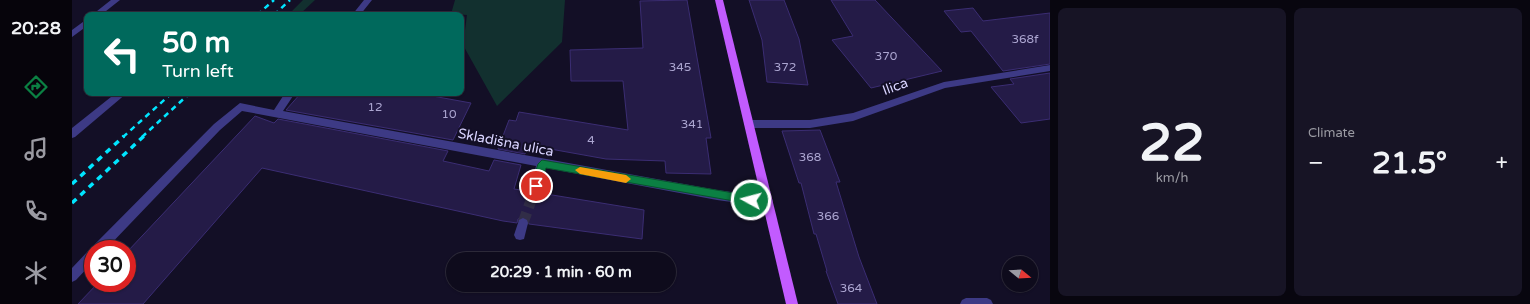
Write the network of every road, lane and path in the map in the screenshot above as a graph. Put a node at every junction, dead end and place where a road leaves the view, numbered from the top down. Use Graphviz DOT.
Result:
graph roads {
  1 [pos="116,0"];
  2 [pos="368,0"];
  3 [pos="719,0"];
  4 [pos="100,12"];
  5 [pos="358,12"];
  6 [pos="84,24"];
  7 [pos="72,34"];
  8 [pos="1050,68"];
  9 [pos="118,96"];
  10 [pos="288,96"];
  11 [pos="277,113"];
  12 [pos="749,124"];
  13 [pos="72,134"];
  14 [pos="542,164"];
  15 [pos="534,192"];
  16 [pos="768,202"];
  17 [pos="523,224"];
  18 [pos="520,236"];
  19 [pos="107,240"];
  20 [pos="84,263"];
  21 [pos="72,276"];
  22 [pos="792,304"];
  23 [pos="966,304"];
  24 [pos="987,304"];
  1 -- 4 [label="street"];
  2 -- 5 [label="street"];
  3 -- 12 [label="main road"];
  6 -- 7 [label="street"];
  8 -- 12 [label="street, Ilica"];
  9 -- 13 [label="street"];
  10 -- 11 [label="street"];
  11 -- 14 [label="street, Skladišna ulica"];
  11 -- 19 [label="street, Skladišna ulica"];
  12 -- 16 [label="main road"];
  14 -- 15 [label="street"];
  14 -- 16 [label="street, Skladišna ulica"];
  16 -- 22 [label="main road"];
  17 -- 18 [label="street"];
  20 -- 21 [label="street"];
  23 -- 24 [label="street"];
}
